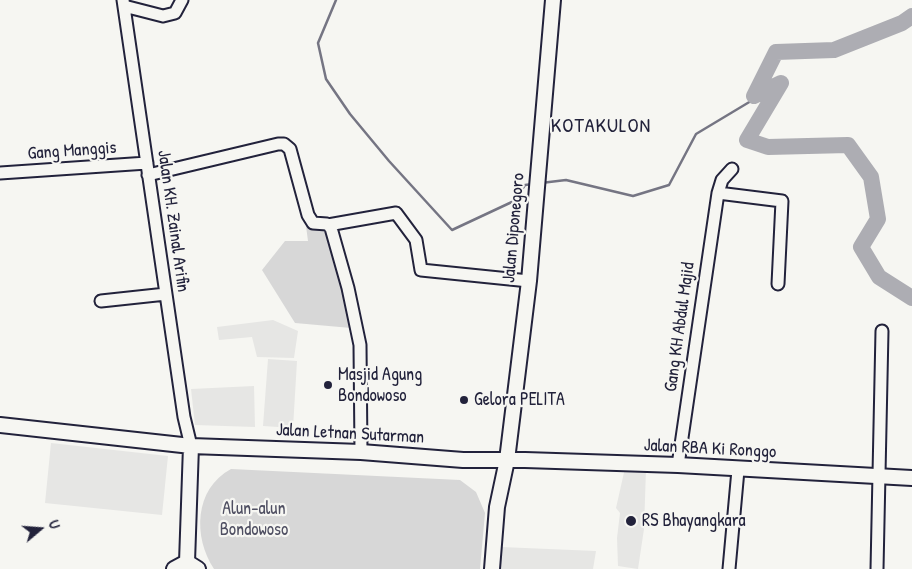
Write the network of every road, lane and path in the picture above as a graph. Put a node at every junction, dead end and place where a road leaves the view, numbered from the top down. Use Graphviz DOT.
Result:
graph roads {
  1 [pos="182,0"];
  2 [pos="553,0"];
  3 [pos="123,3"];
  4 [pos="147,163"];
  5 [pos="732,169"];
  6 [pos="0,173"];
  7 [pos="148,175"];
  8 [pos="718,194"];
  9 [pos="328,225"];
  10 [pos="529,281"];
  11 [pos="778,284"];
  12 [pos="166,294"];
  13 [pos="101,301"];
  14 [pos="882,331"];
  15 [pos="0,425"];
  16 [pos="190,446"];
  17 [pos="362,452"];
  18 [pos="506,460"];
  19 [pos="678,465"];
  20 [pos="738,470"];
  21 [pos="879,477"];
  22 [pos="912,478"];
  23 [pos="193,565"];
  24 [pos="174,569"];
  25 [pos="492,569"];
  26 [pos="729,569"];
  27 [pos="877,569"];
  1 -- 3 [label="street"];
  2 -- 10 [label="main road, Jalan Diponegoro"];
  3 -- 4 [label="street, Jalan KH. Zainal Arifin"];
  4 -- 6 [label="street, Gang Manggis"];
  4 -- 7 [label="street, Jalan KH. Zainal Arifin"];
  5 -- 8 [label="street, Gang KH Abdul Majid"];
  7 -- 9 [label="street"];
  7 -- 12 [label="street, Jalan KH. Zainal Arifin"];
  8 -- 11 [label="street"];
  8 -- 19 [label="street, Gang KH Abdul Majid"];
  9 -- 10 [label="street"];
  9 -- 17 [label="street"];
  10 -- 18 [label="main road, Jalan Diponegoro"];
  12 -- 13 [label="street"];
  12 -- 16 [label="street, Jalan KH. Zainal Arifin"];
  14 -- 21 [label="street"];
  15 -- 16 [label="main road, Jalan Letnan Sutarman"];
  16 -- 17 [label="main road, Jalan Letnan Sutarman"];
  16 -- 23 [label="main road"];
  17 -- 18 [label="main road, Jalan Letnan Sutarman"];
  18 -- 19 [label="main road, Jalan RBA Ki Ronggo"];
  18 -- 25 [label="main road, Jalan Diponegoro"];
  19 -- 20 [label="main road, Jalan RBA Ki Ronggo"];
  20 -- 21 [label="main road, Jalan RBA Ki Ronggo"];
  20 -- 26 [label="street"];
  21 -- 22 [label="main road, Jalan RBA Ki Ronggo"];
  21 -- 27 [label="street"];
  23 -- 24 [label="main road"];
}
